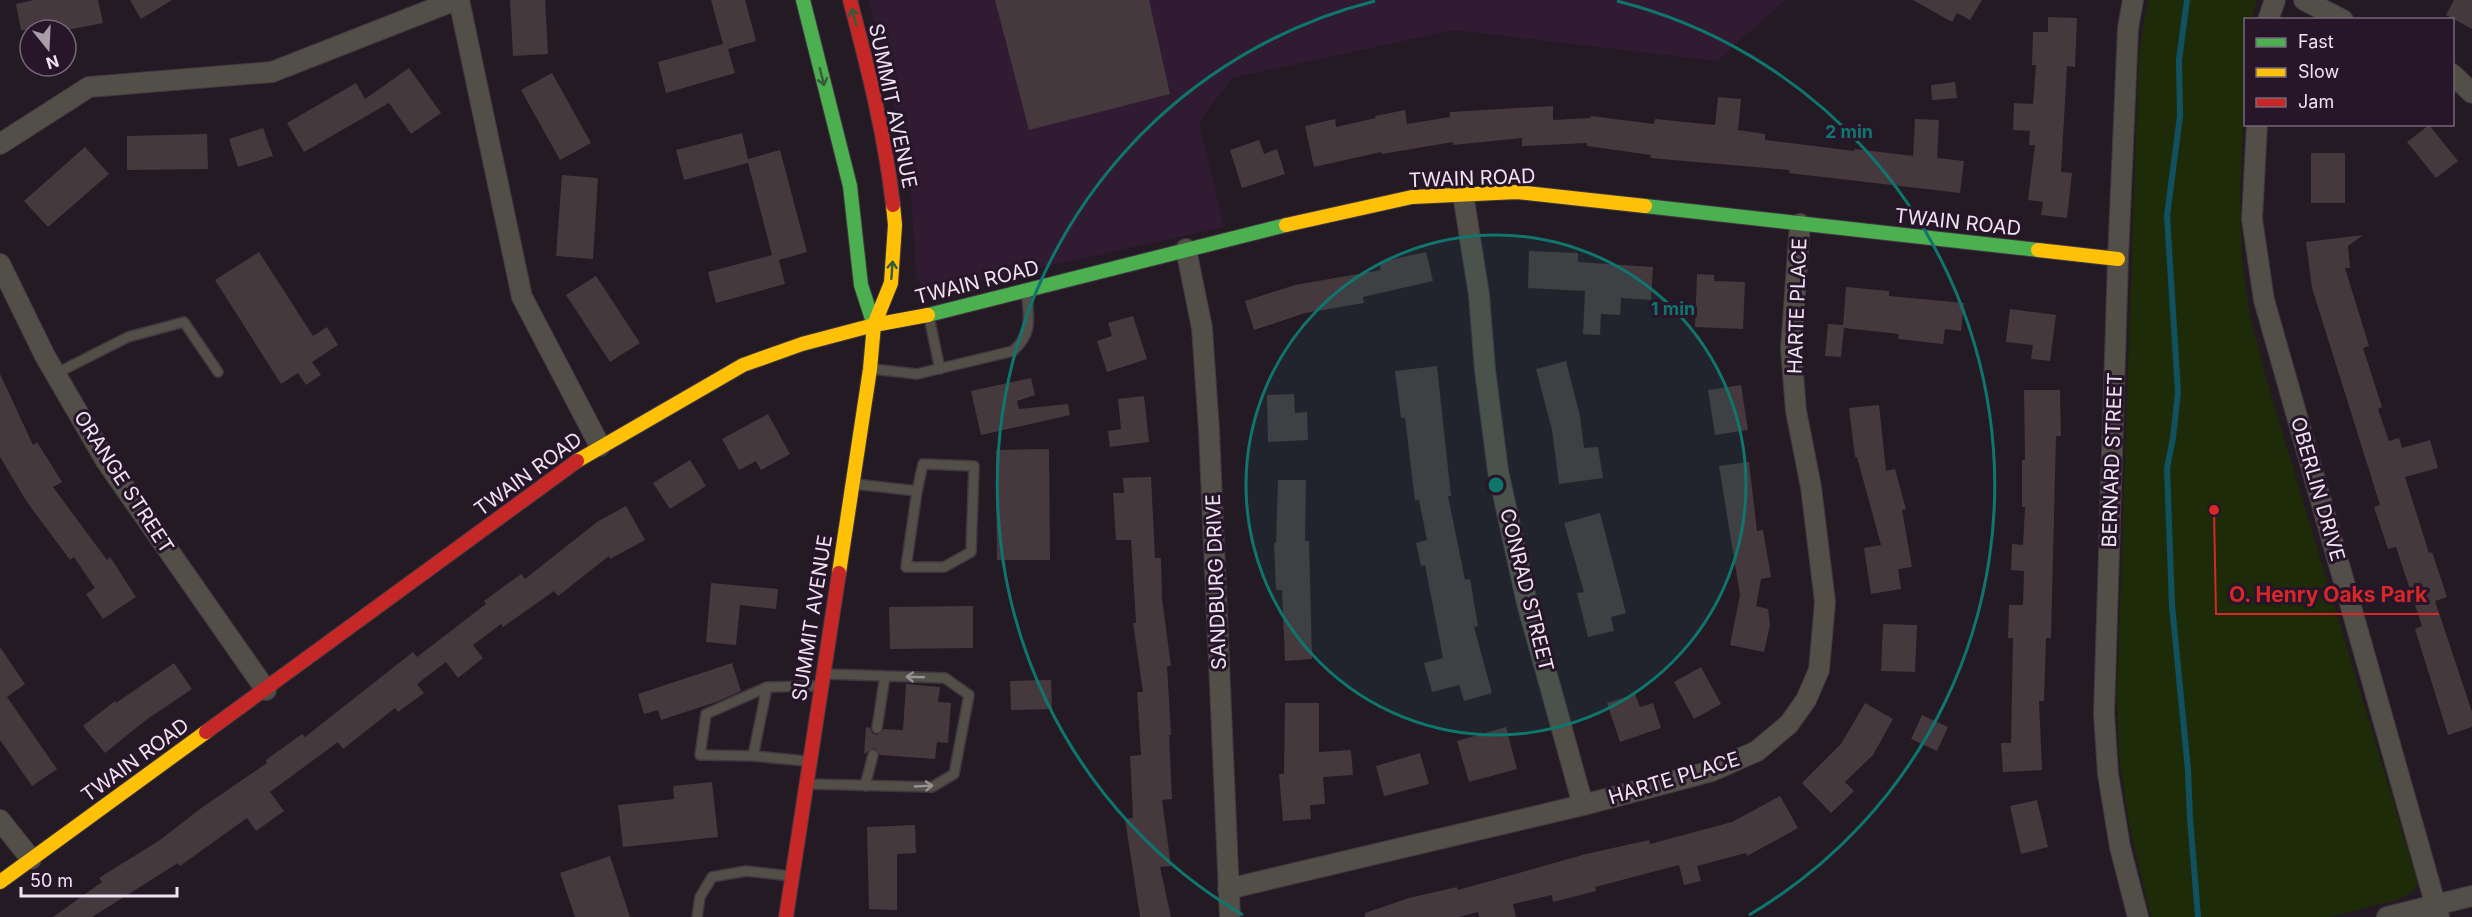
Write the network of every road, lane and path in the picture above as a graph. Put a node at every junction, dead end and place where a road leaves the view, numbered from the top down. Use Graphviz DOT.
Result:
graph roads {
  1 [pos="458,0"];
  2 [pos="803,0"];
  3 [pos="850,0"];
  4 [pos="2133,0"];
  5 [pos="2275,0"];
  6 [pos="2304,0"];
  7 [pos="2269,18"];
  8 [pos="2339,18"];
  9 [pos="2454,76"];
  10 [pos="2472,93"];
  11 [pos="2257,126"];
  12 [pos="0,144"];
  13 [pos="1463,194"];
  14 [pos="1800,224"];
  15 [pos="1186,249"];
  16 [pos="2118,259"];
  17 [pos="0,264"];
  18 [pos="1027,290"];
  19 [pos="928,315"];
  20 [pos="874,325"];
  21 [pos="870,369"];
  22 [pos="940,369"];
  23 [pos="218,372"];
  24 [pos="55,374"];
  25 [pos="600,446"];
  26 [pos="852,483"];
  27 [pos="917,491"];
  28 [pos="885,676"];
  29 [pos="822,680"];
  30 [pos="767,687"];
  31 [pos="266,690"];
  32 [pos="877,728"];
  33 [pos="873,755"];
  34 [pos="753,756"];
  35 [pos="809,762"];
  36 [pos="806,784"];
  37 [pos="865,786"];
  38 [pos="1583,805"];
  39 [pos="0,820"];
  40 [pos="31,859"];
  41 [pos="792,877"];
  42 [pos="0,882"];
  43 [pos="1228,889"];
  44 [pos="2472,896"];
  45 [pos="2438,911"];
  46 [pos="697,917"];
  47 [pos="786,917"];
  48 [pos="1230,917"];
  49 [pos="2138,917"];
  50 [pos="2387,917"];
  1 -- 12 [label="street"];
  1 -- 25 [label="street"];
  2 -- 20 [label="street, SUMMIT AVENUE, one-way"];
  20 -- 3 [label="street, SUMMIT AVENUE, one-way"];
  4 -- 16 [label="street, BERNARD STREET"];
  5 -- 7 [label="street"];
  6 -- 8 [label="street"];
  9 -- 10 [label="street"];
  11 -- 45 [label="street, OBERLIN DRIVE"];
  13 -- 14 [label="street, TWAIN ROAD"];
  13 -- 15 [label="street, TWAIN ROAD"];
  13 -- 38 [label="street, CONRAD STREET"];
  14 -- 16 [label="street, TWAIN ROAD"];
  14 -- 38 [label="street, HARTE PLACE"];
  15 -- 18 [label="street, TWAIN ROAD"];
  15 -- 43 [label="street, SANDBURG DRIVE"];
  16 -- 49 [label="street, BERNARD STREET"];
  17 -- 24 [label="street, ORANGE STREET"];
  18 -- 19 [label="street, TWAIN ROAD"];
  18 -- 22 [label="lane"];
  19 -- 20 [label="street, TWAIN ROAD"];
  19 -- 22 [label="lane"];
  20 -- 21 [label="street, SUMMIT AVENUE"];
  20 -- 25 [label="street, TWAIN ROAD"];
  21 -- 22 [label="lane"];
  21 -- 26 [label="street, SUMMIT AVENUE"];
  23 -- 24 [label="lane"];
  24 -- 31 [label="street, ORANGE STREET"];
  25 -- 31 [label="street, TWAIN ROAD"];
  26 -- 27 [label="lane"];
  26 -- 29 [label="street, SUMMIT AVENUE"];
  27 -- 27 [label="lane"];
  28 -- 29 [label="lane"];
  28 -- 32 [label="lane"];
  37 -- 28 [label="lane, one-way"];
  29 -- 30 [label="lane"];
  29 -- 35 [label="street, SUMMIT AVENUE"];
  30 -- 34 [label="lane"];
  30 -- 34 [label="lane"];
  31 -- 40 [label="street, TWAIN ROAD"];
  33 -- 37 [label="lane"];
  34 -- 35 [label="lane"];
  35 -- 36 [label="street, SUMMIT AVENUE"];
  36 -- 37 [label="lane"];
  36 -- 41 [label="street, SUMMIT AVENUE"];
  38 -- 43 [label="street, HARTE PLACE"];
  39 -- 40 [label="street"];
  40 -- 42 [label="street, TWAIN ROAD"];
  41 -- 46 [label="lane"];
  41 -- 47 [label="street, SUMMIT AVENUE"];
  43 -- 48 [label="street, SANDBURG DRIVE"];
  44 -- 45 [label="street"];
  45 -- 50 [label="street"];
}
